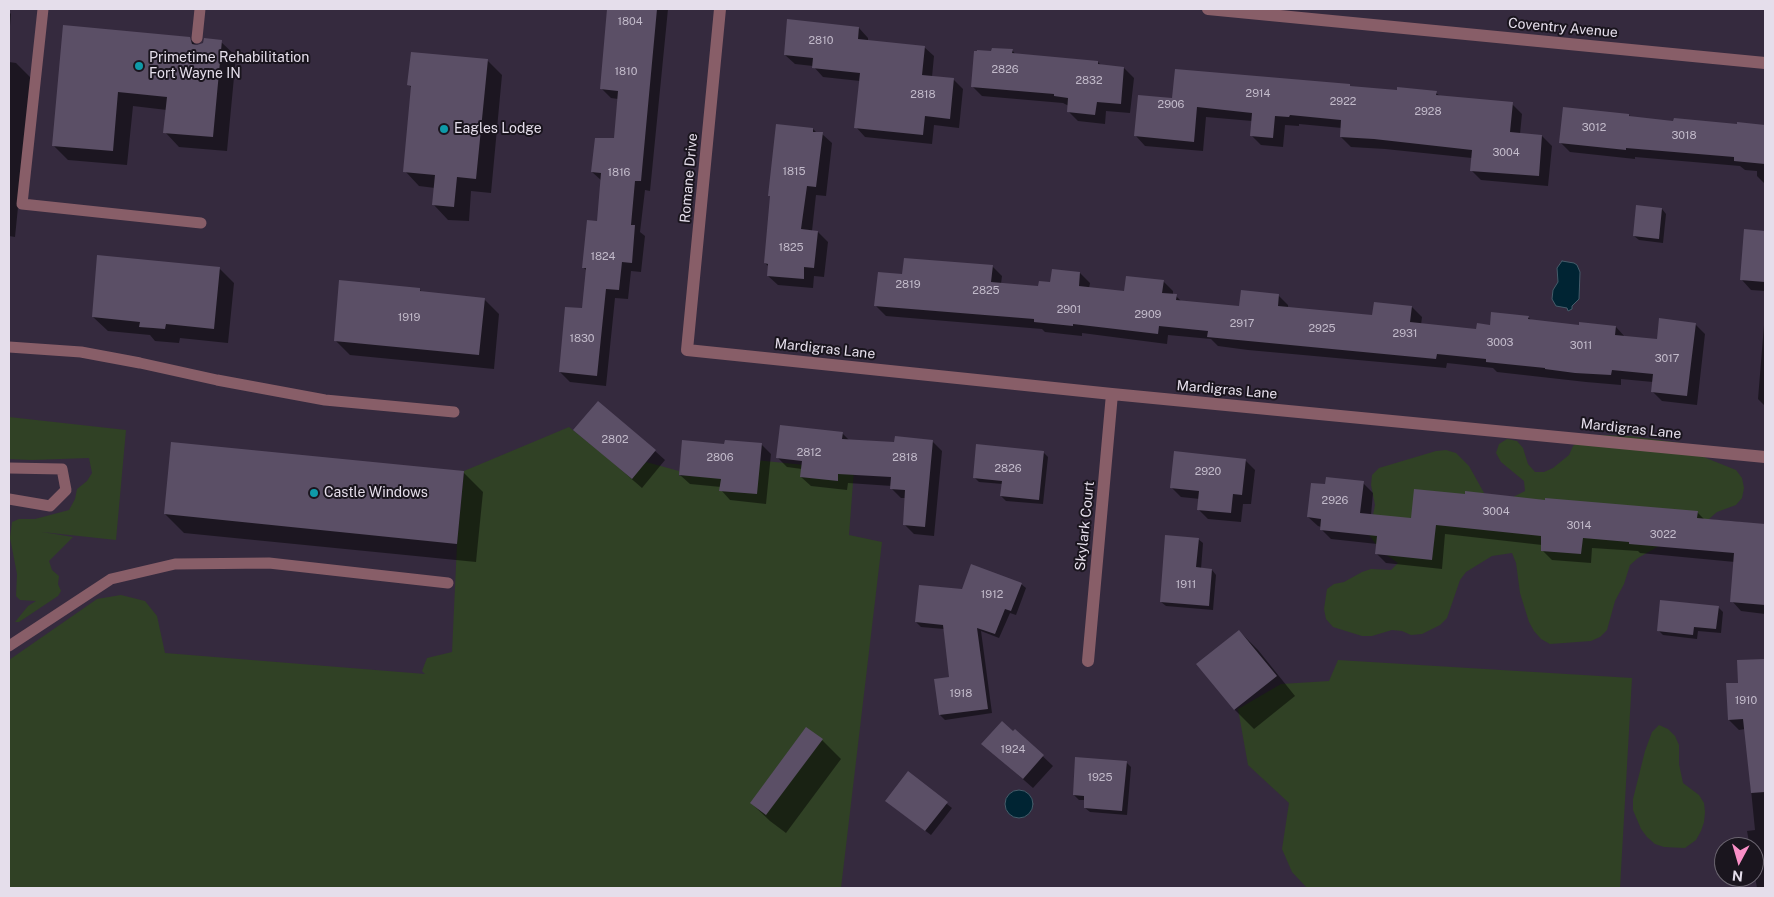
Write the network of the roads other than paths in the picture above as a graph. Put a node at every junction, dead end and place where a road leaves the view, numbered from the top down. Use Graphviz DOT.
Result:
graph roads {
  1 [pos="43,9"];
  2 [pos="200,9"];
  3 [pos="720,9"];
  4 [pos="1208,9"];
  5 [pos="197,38"];
  6 [pos="1765,63"];
  7 [pos="201,223"];
  8 [pos="9,347"];
  9 [pos="687,350"];
  10 [pos="1112,394"];
  11 [pos="454,412"];
  12 [pos="1765,457"];
  13 [pos="9,468"];
  14 [pos="9,499"];
  15 [pos="448,583"];
  16 [pos="9,646"];
  17 [pos="1088,661"];
  1 -- 7 [label="lane"];
  2 -- 5 [label="lane"];
  3 -- 9 [label="street, Romane Drive"];
  4 -- 6 [label="street, Coventry Avenue"];
  8 -- 11 [label="lane"];
  9 -- 10 [label="street, Mardigras Lane"];
  10 -- 12 [label="street, Mardigras Lane"];
  10 -- 17 [label="street, Skylark Court"];
  13 -- 14 [label="lane"];
  15 -- 16 [label="lane"];
}
